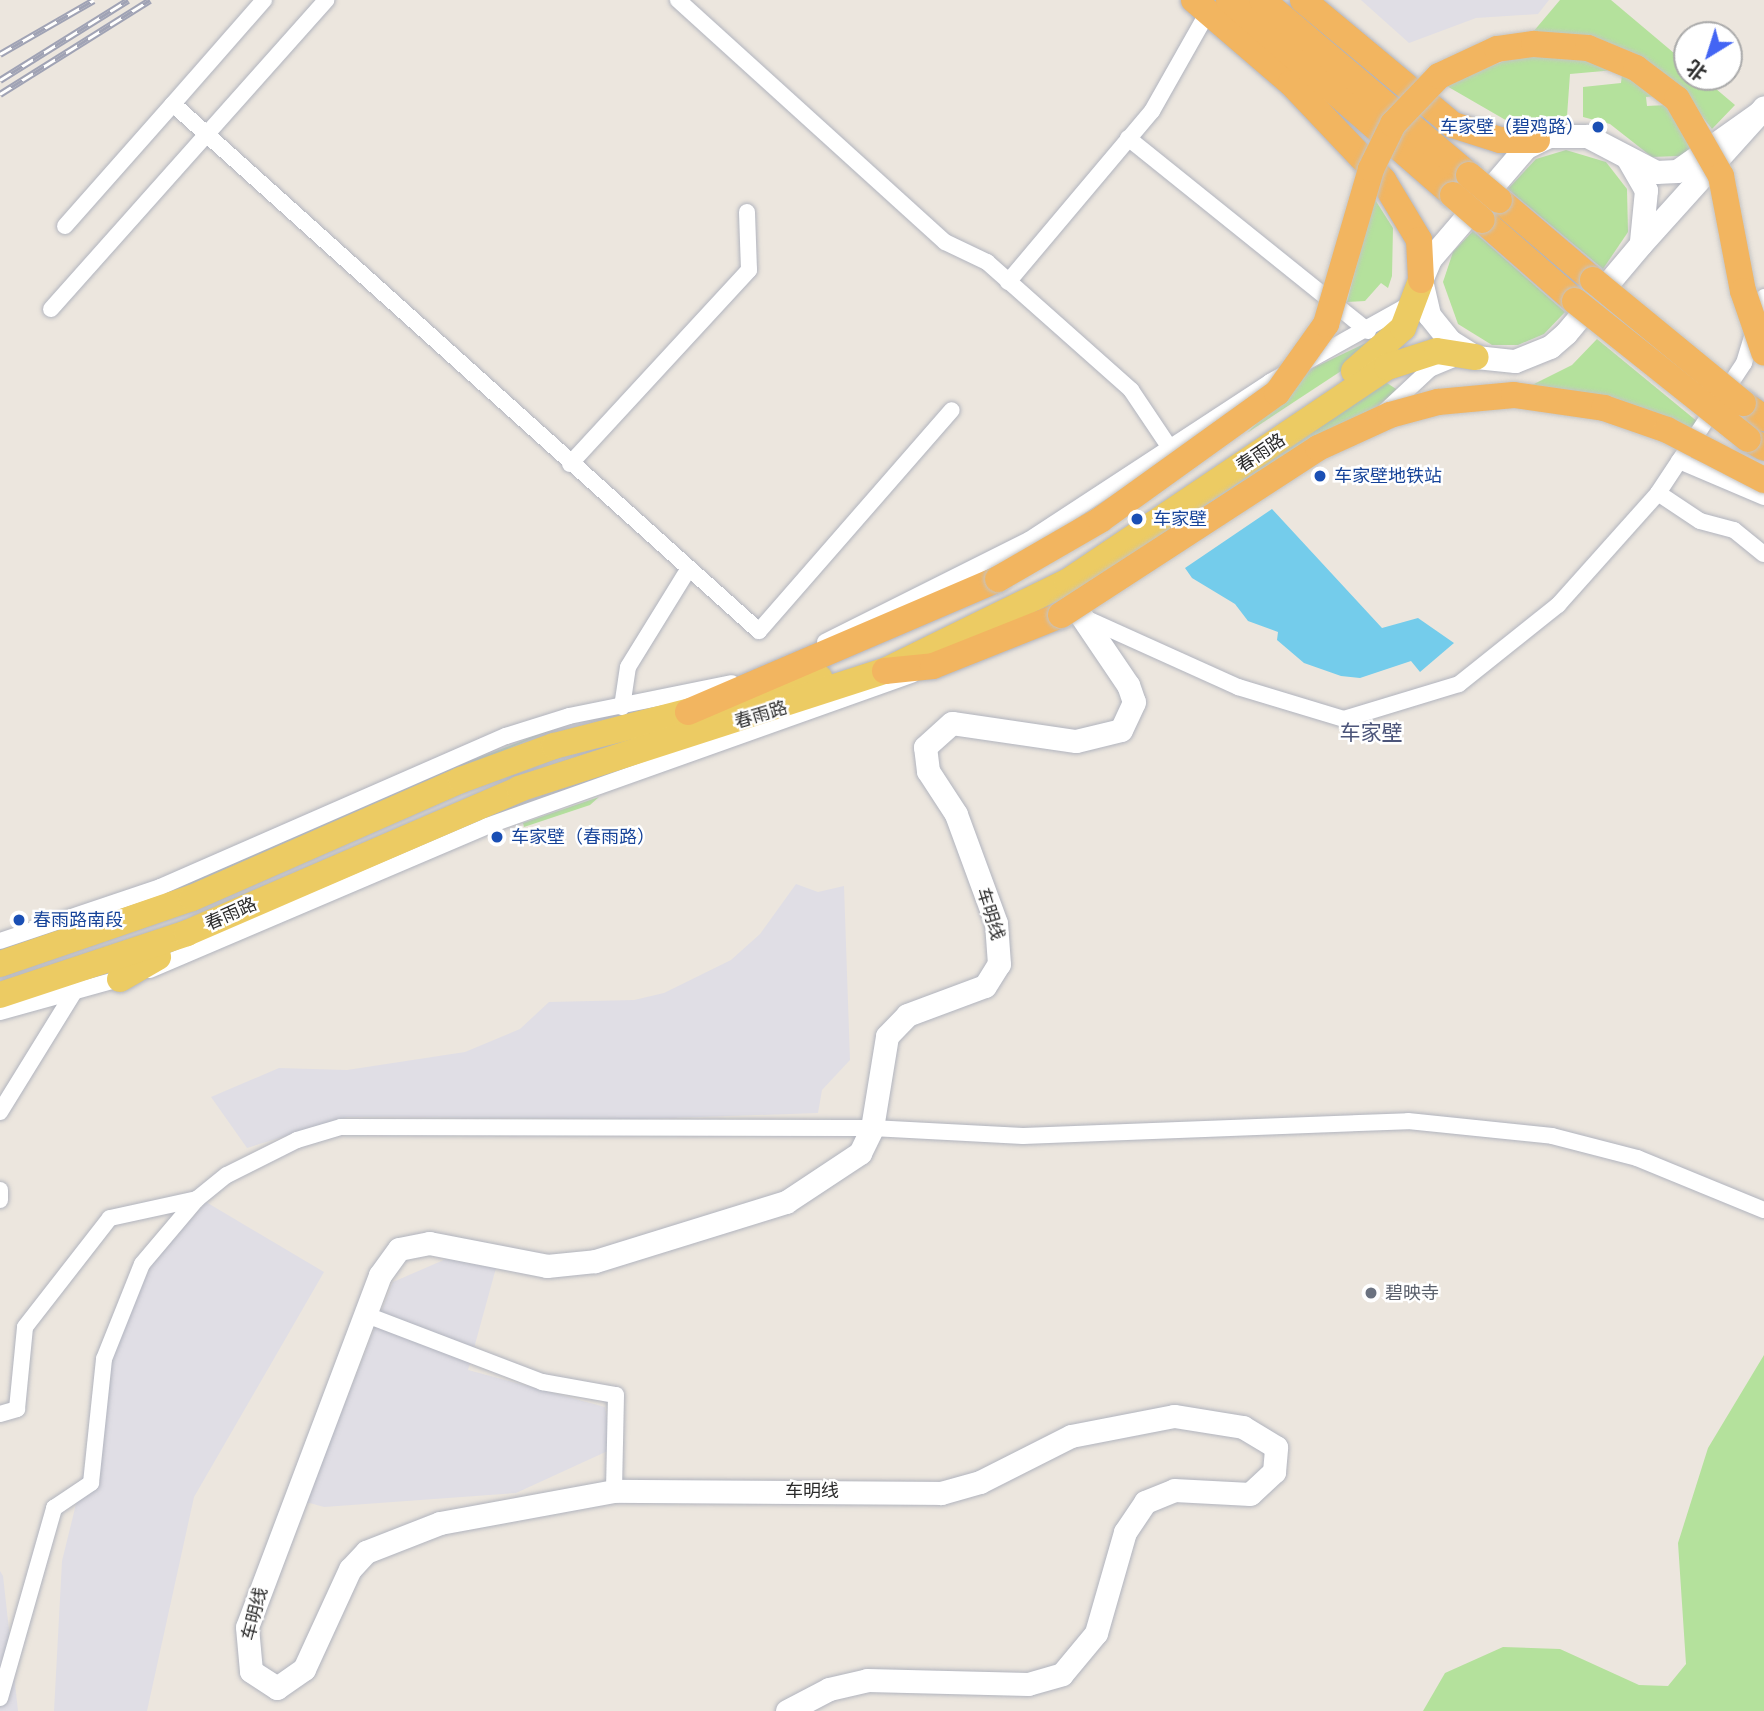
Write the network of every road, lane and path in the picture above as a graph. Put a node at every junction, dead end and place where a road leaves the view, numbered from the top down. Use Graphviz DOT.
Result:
graph roads {
  1 [pos="264,0"];
  2 [pos="327,0"];
  3 [pos="678,0"];
  4 [pos="1262,0"];
  5 [pos="1303,0"];
  6 [pos="1210,4"];
  7 [pos="173,104"];
  8 [pos="1762,109"];
  9 [pos="207,136"];
  10 [pos="1128,138"];
  11 [pos="1537,140"];
  12 [pos="1620,151"];
  13 [pos="747,212"];
  14 [pos="65,226"];
  15 [pos="1640,244"];
  16 [pos="1008,282"];
  17 [pos="1420,287"];
  18 [pos="1764,297"];
  19 [pos="51,309"];
  20 [pos="1368,331"];
  21 [pos="1764,352"];
  22 [pos="1476,357"];
  23 [pos="953,410"];
  24 [pos="1755,427"];
  25 [pos="1172,451"];
  26 [pos="1679,461"];
  27 [pos="570,464"];
  28 [pos="1764,480"];
  29 [pos="1658,494"];
  30 [pos="1764,496"];
  31 [pos="1764,554"];
  32 [pos="688,570"];
  33 [pos="1071,616"];
  34 [pos="933,666"];
  35 [pos="884,671"];
  36 [pos="762,677"];
  37 [pos="622,706"];
  38 [pos="688,712"];
  39 [pos="692,748"];
  40 [pos="603,762"];
  41 [pos="219,920"];
  42 [pos="0,941"];
  43 [pos="0,964"];
  44 [pos="120,979"];
  45 [pos="74,992"];
  46 [pos="0,995"];
  47 [pos="0,1012"];
  48 [pos="0,1112"];
  49 [pos="872,1128"];
  50 [pos="0,1190"];
  51 [pos="197,1199"];
  52 [pos="0,1200"];
  53 [pos="1764,1210"];
  54 [pos="364,1314"];
  55 [pos="0,1414"];
  56 [pos="614,1491"];
  57 [pos="0,1698"];
  58 [pos="787,1711"];
  1 -- 7 [label="street"];
  2 -- 9 [label="street"];
  3 -- 16 [label="street"];
  4 -- 24 [label="highway, bridge"];
  5 -- 11 [label="highway"];
  6 -- 10 [label="street"];
  6 -- 17 [label="highway"];
  6 -- 24 [label="highway, bridge"];
  7 -- 9 [label="street"];
  7 -- 14 [label="street"];
  8 -- 12 [label="main road"];
  8 -- 15 [label="main road"];
  9 -- 19 [label="street"];
  9 -- 27 [label="street"];
  10 -- 16 [label="street"];
  10 -- 20 [label="street"];
  11 -- 12 [label="main road"];
  11 -- 17 [label="main road"];
  12 -- 15 [label="main road"];
  13 -- 27 [label="street"];
  15 -- 22 [label="main road"];
  16 -- 25 [label="street"];
  17 -- 20 [label="street"];
  17 -- 22 [label="main road"];
  17 -- 38 [label="main road, 春雨路"];
  18 -- 26 [label="street"];
  20 -- 25 [label="street"];
  21 -- 36 [label="highway, bridge"];
  22 -- 33 [label="street"];
  22 -- 35 [label="main road, 春雨路"];
  23 -- 32 [label="street"];
  25 -- 36 [label="street"];
  26 -- 29 [label="street"];
  26 -- 30 [label="street"];
  27 -- 32 [label="street"];
  28 -- 33 [label="highway, bridge"];
  29 -- 31 [label="street"];
  29 -- 33 [label="street"];
  32 -- 37 [label="street"];
  33 -- 34 [label="highway"];
  33 -- 49 [label="main road, 车明线"];
  34 -- 35 [label="highway"];
  34 -- 39 [label="street"];
  35 -- 40 [label="main road, 春雨路"];
  36 -- 37 [label="street"];
  36 -- 38 [label="highway"];
  37 -- 42 [label="street"];
  38 -- 43 [label="main road, 春雨路"];
  39 -- 40 [label="main road"];
  39 -- 44 [label="street"];
  40 -- 41 [label="main road, 春雨路"];
  41 -- 44 [label="main road"];
  41 -- 46 [label="main road, 春雨路"];
  44 -- 45 [label="street"];
  45 -- 47 [label="street"];
  45 -- 48 [label="street"];
  49 -- 51 [label="street"];
  49 -- 53 [label="street"];
  49 -- 54 [label="main road, 车明线"];
  50 -- 52 [label="street"];
  51 -- 55 [label="street"];
  51 -- 57 [label="street"];
  54 -- 56 [label="street"];
  54 -- 56 [label="main road, 车明线"];
  56 -- 58 [label="main road, 车明线"];
}
